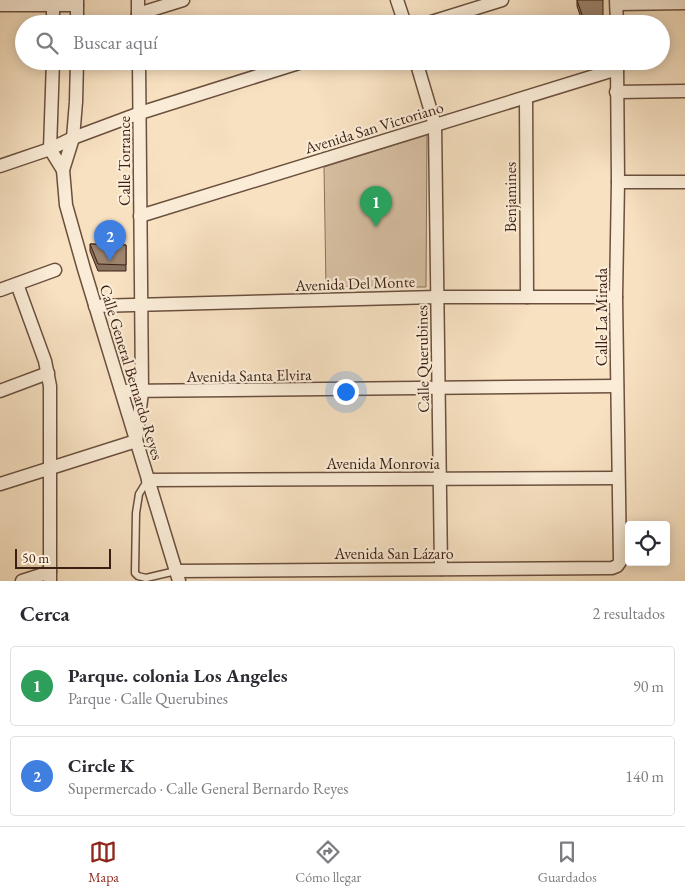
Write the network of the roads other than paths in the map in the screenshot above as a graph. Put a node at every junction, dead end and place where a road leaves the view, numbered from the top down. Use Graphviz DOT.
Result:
graph roads {
  1 [pos="138,0"];
  2 [pos="183,0"];
  3 [pos="397,0"];
  4 [pos="502,0"];
  5 [pos="53,2"];
  6 [pos="77,2"];
  7 [pos="617,2"];
  8 [pos="685,3"];
  9 [pos="0,5"];
  10 [pos="53,15"];
  11 [pos="77,15"];
  12 [pos="138,15"];
  13 [pos="147,15"];
  14 [pos="402,15"];
  15 [pos="454,15"];
  16 [pos="617,15"];
  17 [pos="53,70"];
  18 [pos="76,70"];
  19 [pos="139,70"];
  20 [pos="276,70"];
  21 [pos="419,70"];
  22 [pos="603,70"];
  23 [pos="617,70"];
  24 [pos="685,91"];
  25 [pos="616,92"];
  26 [pos="526,98"];
  27 [pos="140,113"];
  28 [pos="435,125"];
  29 [pos="73,138"];
  30 [pos="50,149"];
  31 [pos="0,166"];
  32 [pos="63,170"];
  33 [pos="618,182"];
  34 [pos="685,182"];
  35 [pos="140,216"];
  36 [pos="55,270"];
  37 [pos="17,284"];
  38 [pos="0,290"];
  39 [pos="437,297"];
  40 [pos="527,297"];
  41 [pos="616,297"];
  42 [pos="141,305"];
  43 [pos="95,306"];
  44 [pos="48,373"];
  45 [pos="617,386"];
  46 [pos="439,389"];
  47 [pos="0,391"];
  48 [pos="122,392"];
  49 [pos="142,392"];
  50 [pos="136,440"];
  51 [pos="50,469"];
  52 [pos="618,478"];
  53 [pos="148,480"];
  54 [pos="440,480"];
  55 [pos="0,484"];
  56 [pos="612,568"];
  57 [pos="441,569"];
  58 [pos="177,576"];
  59 [pos="50,577"];
  60 [pos="22,581"];
  1 -- 12 [label="street"];
  2 -- 13 [label="street"];
  3 -- 14 [label="street"];
  4 -- 15 [label="street"];
  5 -- 6 [label="street"];
  5 -- 9 [label="street"];
  5 -- 10 [label="street"];
  6 -- 11 [label="street"];
  7 -- 8 [label="street"];
  7 -- 16 [label="street"];
  17 -- 30 [label="street"];
  18 -- 29 [label="street, Calle General Bernardo Reyes"];
  19 -- 27 [label="street, Calle Torrance"];
  20 -- 27 [label="street"];
  21 -- 28 [label="street, Calle Querubines"];
  22 -- 26 [label="street, Avenida San Victoriano"];
  23 -- 25 [label="street, Calle La Mirada"];
  24 -- 25 [label="street"];
  25 -- 33 [label="street, Calle La Mirada"];
  26 -- 28 [label="street, Avenida San Victoriano"];
  26 -- 40 [label="street, Benjamines"];
  27 -- 29 [label="street"];
  27 -- 35 [label="street, Calle Torrance"];
  28 -- 35 [label="street, Avenida San Victoriano"];
  28 -- 39 [label="street, Calle Querubines"];
  29 -- 30 [label="street"];
  29 -- 32 [label="street, Calle General Bernardo Reyes"];
  30 -- 31 [label="street"];
  30 -- 32 [label="street, Calle General Bernardo Reyes"];
  32 -- 43 [label="street, Calle General Bernardo Reyes"];
  33 -- 34 [label="street"];
  33 -- 41 [label="street, Calle La Mirada"];
  35 -- 42 [label="street, Calle Torrance"];
  36 -- 37 [label="street"];
  37 -- 38 [label="street"];
  37 -- 44 [label="street"];
  39 -- 40 [label="street, Avenida Del Monte"];
  39 -- 42 [label="street, Avenida Del Monte"];
  39 -- 46 [label="street, Calle Querubines"];
  40 -- 41 [label="street, Avenida Del Monte"];
  41 -- 45 [label="street, Calle La Mirada"];
  42 -- 43 [label="street, Avenida Del Monte"];
  42 -- 49 [label="street, Calle Torrance"];
  43 -- 48 [label="street, Calle General Bernardo Reyes"];
  44 -- 47 [label="street"];
  44 -- 51 [label="street"];
  45 -- 46 [label="street, Avenida Santa Elvira"];
  45 -- 52 [label="street, Calle La Mirada"];
  46 -- 49 [label="street, Avenida Santa Elvira"];
  46 -- 54 [label="street, Calle Querubines"];
  48 -- 49 [label="street, Avenida Santa Elvira"];
  48 -- 50 [label="street, Calle General Bernardo Reyes"];
  49 -- 50 [label="street, Calle Torrance"];
  50 -- 51 [label="street"];
  50 -- 53 [label="street, Calle General Bernardo Reyes"];
  51 -- 55 [label="street"];
  51 -- 59 [label="street"];
  52 -- 54 [label="street, Avenida Monrovia"];
  52 -- 56 [label="street, Calle La Mirada"];
  53 -- 54 [label="street, Avenida Monrovia"];
  53 -- 58 [label="street, Calle General Bernardo Reyes"];
  53 -- 58 [label="lane"];
  54 -- 57 [label="street, Calle Querubines"];
  56 -- 57 [label="street, Avenida San Lázaro"];
  57 -- 58 [label="street, Avenida San Lázaro"];
  59 -- 60 [label="street"];
}
